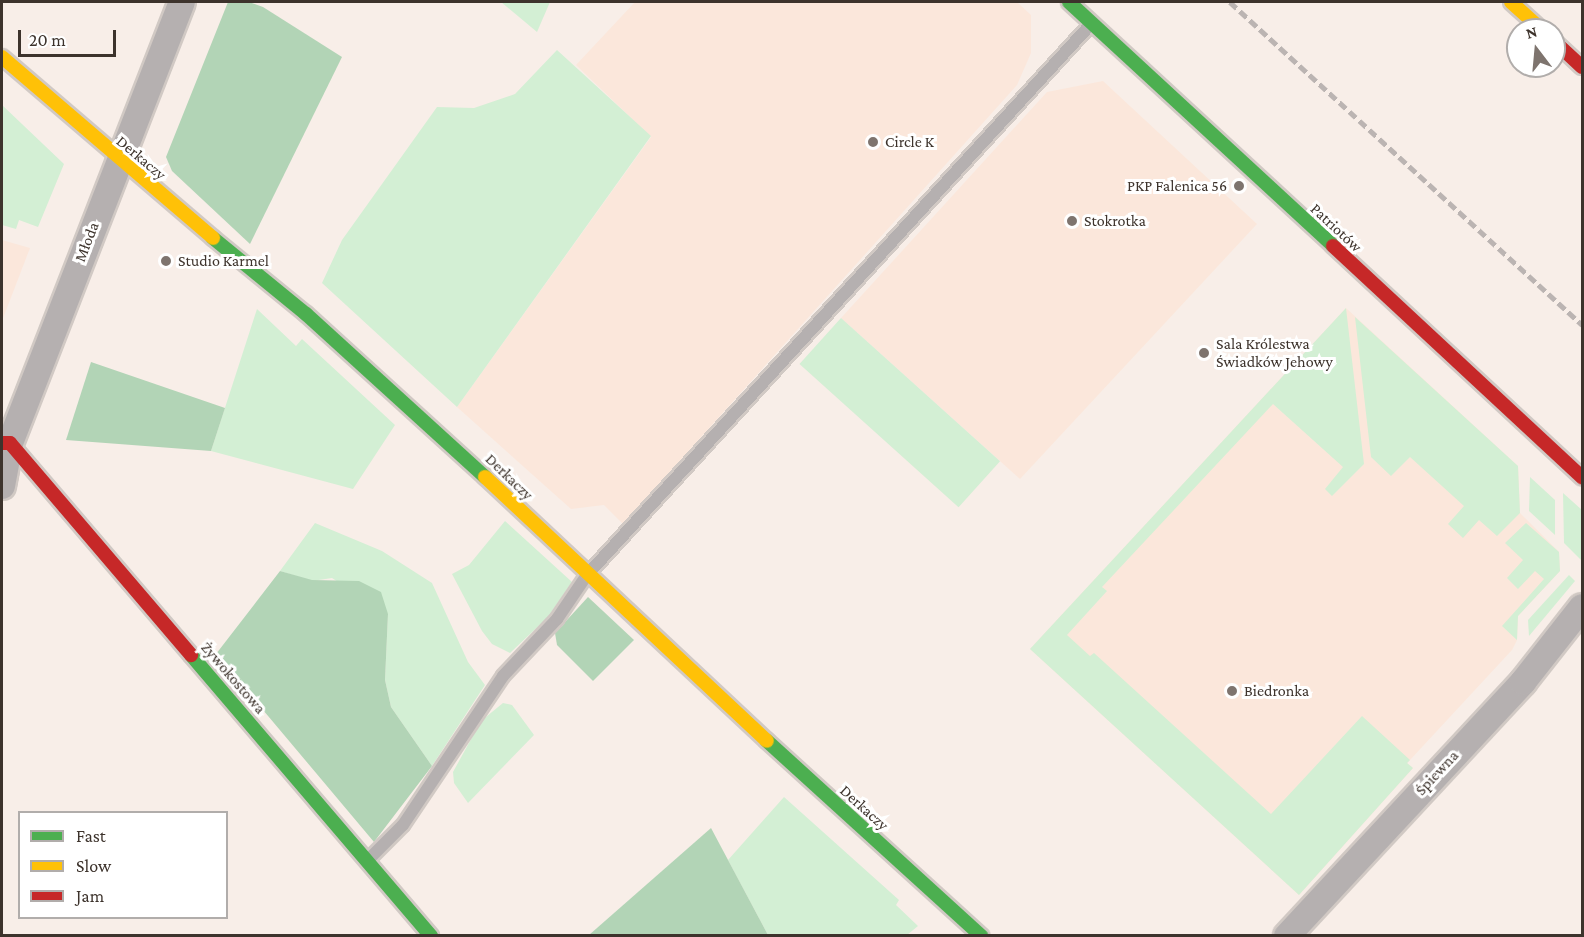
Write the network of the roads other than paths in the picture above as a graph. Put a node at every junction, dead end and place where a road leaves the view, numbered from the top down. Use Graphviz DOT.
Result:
graph roads {
  1 [pos="182,2"];
  2 [pos="1069,2"];
  3 [pos="1511,2"];
  4 [pos="1529,18"];
  5 [pos="1093,22"];
  6 [pos="1566,52"];
  7 [pos="2,57"];
  8 [pos="1582,67"];
  9 [pos="118,160"];
  10 [pos="6,443"];
  11 [pos="1582,477"];
  12 [pos="2,486"];
  13 [pos="587,575"];
  14 [pos="1582,608"];
  15 [pos="368,861"];
  16 [pos="431,936"];
  17 [pos="981,936"];
  18 [pos="1287,936"];
  1 -- 9 [label="street, Młoda"];
  2 -- 5 [label="street, Patriotów"];
  3 -- 4 [label="street"];
  5 -- 11 [label="street, Patriotów"];
  5 -- 13 [label="lane"];
  6 -- 8 [label="street"];
  7 -- 9 [label="street, Derkaczy"];
  9 -- 10 [label="street, Młoda"];
  9 -- 13 [label="street, Derkaczy"];
  10 -- 12 [label="street, Młoda"];
  10 -- 15 [label="street, Żywokostowa"];
  13 -- 15 [label="lane"];
  13 -- 17 [label="street, Derkaczy"];
  14 -- 18 [label="street, Śpiewna"];
  15 -- 16 [label="street, Żywokostowa"];
}
